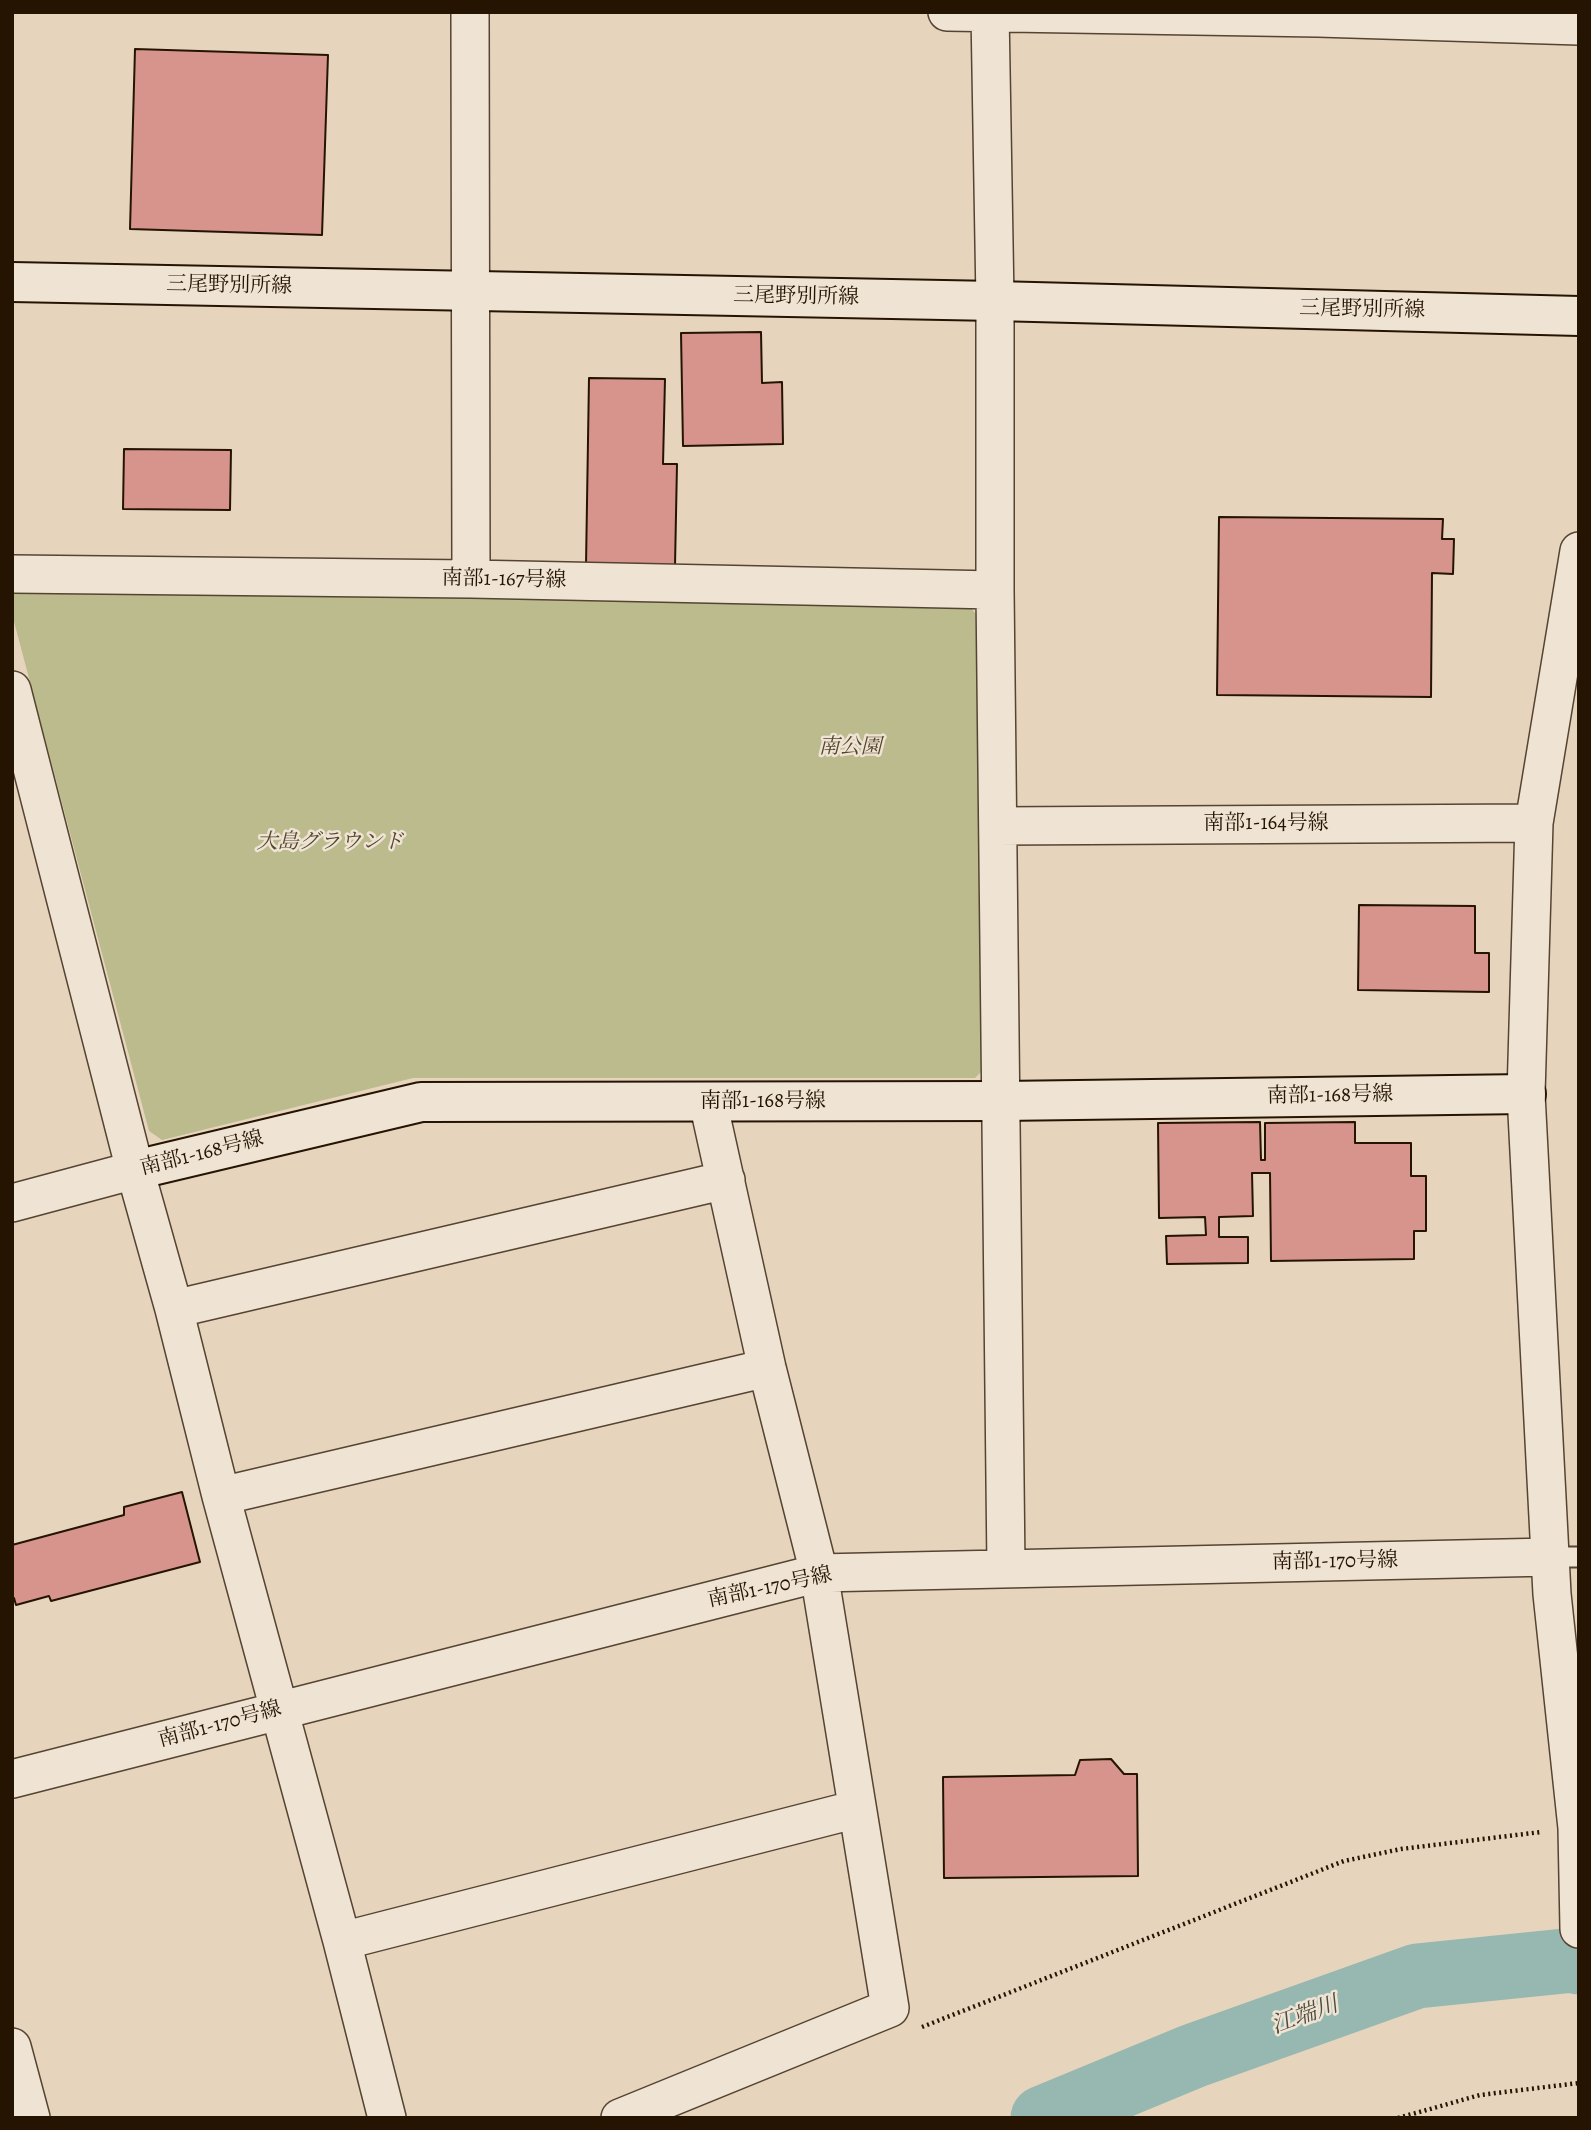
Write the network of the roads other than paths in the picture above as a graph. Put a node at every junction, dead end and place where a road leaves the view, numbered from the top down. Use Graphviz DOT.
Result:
graph roads {
  1 [pos="470,12"];
  2 [pos="947,12"];
  3 [pos="990,12"];
  4 [pos="1318,15"];
  5 [pos="1579,26"];
  6 [pos="12,282"];
  7 [pos="469,291"];
  8 [pos="995,301"];
  9 [pos="1579,316"];
  10 [pos="1579,551"];
  11 [pos="12,573"];
  12 [pos="471,579"];
  13 [pos="995,590"];
  14 [pos="12,690"];
  15 [pos="1534,823"];
  16 [pos="998,826"];
  17 [pos="1526,1094"];
  18 [pos="1002,1101"];
  19 [pos="708,1102"];
  20 [pos="135,1170"];
  21 [pos="726,1180"];
  22 [pos="12,1203"];
  23 [pos="174,1309"];
  24 [pos="767,1368"];
  25 [pos="221,1496"];
  26 [pos="1564,1557"];
  27 [pos="1006,1568"];
  28 [pos="819,1573"];
  29 [pos="279,1710"];
  30 [pos="12,1779"];
  31 [pos="857,1808"];
  32 [pos="1577,1836"];
  33 [pos="1579,1930"];
  34 [pos="342,1941"];
  35 [pos="12,2047"];
  36 [pos="31,2118"];
  37 [pos="387,2118"];
  38 [pos="620,2118"];
  1 -- 7 [label="street"];
  2 -- 3 [label="street"];
  3 -- 4 [label="street"];
  3 -- 8 [label="street"];
  4 -- 5 [label="street"];
  6 -- 7 [label="main road, 三尾野別所線"];
  7 -- 8 [label="main road, 三尾野別所線"];
  7 -- 12 [label="street"];
  8 -- 9 [label="main road, 三尾野別所線"];
  8 -- 13 [label="street"];
  10 -- 15 [label="street"];
  11 -- 12 [label="street, 南部1-167号線"];
  12 -- 13 [label="street, 南部1-167号線"];
  13 -- 16 [label="street"];
  14 -- 20 [label="street"];
  15 -- 16 [label="street, 南部1-164号線"];
  15 -- 17 [label="street"];
  16 -- 18 [label="street"];
  17 -- 18 [label="main road, 南部1-168号線"];
  17 -- 26 [label="street"];
  18 -- 19 [label="main road, 南部1-168号線"];
  18 -- 27 [label="street"];
  19 -- 20 [label="main road, 南部1-168号線"];
  19 -- 21 [label="street"];
  20 -- 22 [label="street, 南部1-168号線"];
  20 -- 23 [label="street"];
  21 -- 23 [label="street"];
  21 -- 24 [label="street"];
  23 -- 25 [label="street"];
  24 -- 25 [label="street"];
  24 -- 28 [label="street"];
  25 -- 29 [label="street"];
  26 -- 27 [label="street, 南部1-170号線"];
  26 -- 32 [label="street"];
  27 -- 28 [label="street, 南部1-170号線"];
  28 -- 29 [label="street, 南部1-170号線"];
  28 -- 31 [label="street"];
  29 -- 30 [label="street, 南部1-170号線"];
  29 -- 34 [label="street"];
  31 -- 34 [label="street"];
  31 -- 38 [label="street"];
  32 -- 33 [label="street"];
  34 -- 37 [label="street"];
  35 -- 36 [label="street"];
}
